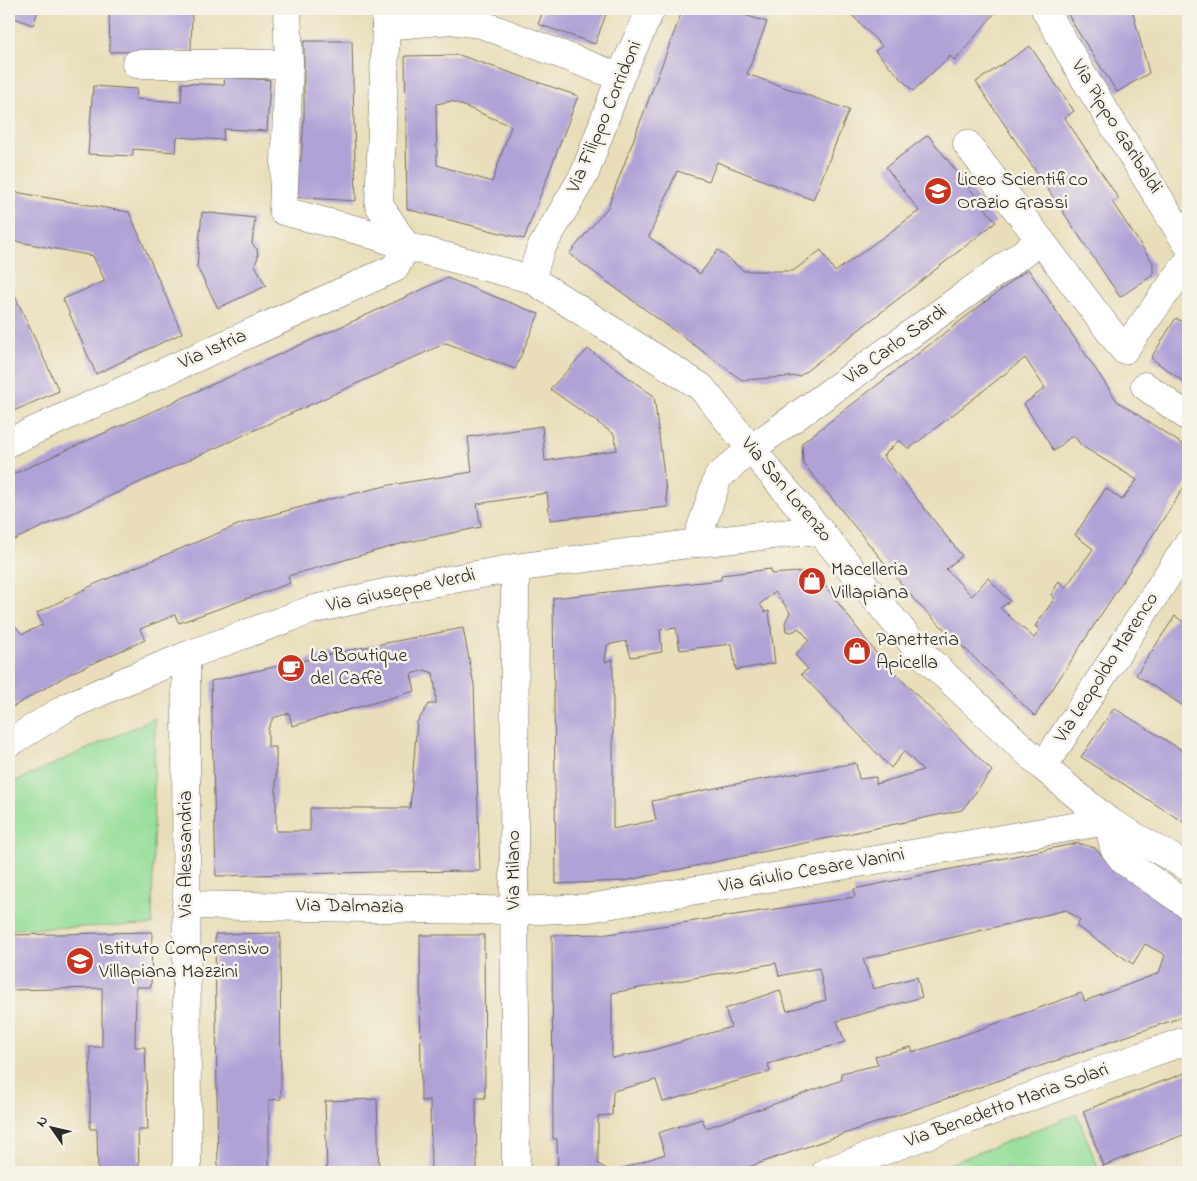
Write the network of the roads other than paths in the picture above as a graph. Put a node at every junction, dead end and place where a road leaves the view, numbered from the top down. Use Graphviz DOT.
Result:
graph roads {
  1 [pos="287,9"];
  2 [pos="652,9"];
  3 [pos="1045,9"];
  4 [pos="386,18"];
  5 [pos="136,64"];
  6 [pos="289,64"];
  7 [pos="620,77"];
  8 [pos="966,144"];
  9 [pos="1040,241"];
  10 [pos="1188,245"];
  11 [pos="406,246"];
  12 [pos="1188,262"];
  13 [pos="531,278"];
  14 [pos="1145,386"];
  15 [pos="1188,417"];
  16 [pos="9,442"];
  17 [pos="751,449"];
  18 [pos="819,530"];
  19 [pos="696,543"];
  20 [pos="1188,544"];
  21 [pos="515,568"];
  22 [pos="186,656"];
  23 [pos="9,743"];
  24 [pos="1043,767"];
  25 [pos="1108,821"];
  26 [pos="1188,867"];
  27 [pos="186,905"];
  28 [pos="1188,905"];
  29 [pos="514,911"];
  30 [pos="1188,1040"];
  31 [pos="187,1172"];
  32 [pos="516,1172"];
  33 [pos="826,1172"];
  1 -- 6 [label="street"];
  2 -- 7 [label="street, Via Filippo Corridoni"];
  3 -- 10 [label="street, Via Pippo Garibaldi"];
  4 -- 7 [label="street"];
  4 -- 11 [label="street"];
  5 -- 6 [label="street"];
  6 -- 11 [label="street, Via San Lorenzo"];
  7 -- 13 [label="street, Via Filippo Corridoni"];
  8 -- 9 [label="street"];
  9 -- 12 [label="street"];
  9 -- 17 [label="street, Via Carlo Sardi"];
  11 -- 13 [label="street, Via San Lorenzo"];
  11 -- 16 [label="street, Via Istria"];
  13 -- 17 [label="street, Via San Lorenzo"];
  14 -- 15 [label="street"];
  17 -- 18 [label="street, Via San Lorenzo"];
  17 -- 19 [label="street, Via Carlo Sardi"];
  18 -- 19 [label="street, Via Giuseppe Verdi"];
  18 -- 24 [label="street, Via San Lorenzo"];
  19 -- 21 [label="street, Via Giuseppe Verdi"];
  20 -- 24 [label="street, Via Leopoldo Marenco"];
  21 -- 22 [label="street, Via Giuseppe Verdi"];
  21 -- 29 [label="street, Via Milano"];
  22 -- 23 [label="street, Via Giuseppe Verdi"];
  22 -- 27 [label="street, Via Alessandria"];
  24 -- 25 [label="street, Via San Lorenzo"];
  25 -- 26 [label="street, Via San Lorenzo"];
  25 -- 28 [label="street"];
  25 -- 29 [label="street, Via Giulio Cesare Vanini"];
  27 -- 29 [label="street, Via Dalmazia"];
  27 -- 31 [label="street, Via Alessandria"];
  29 -- 32 [label="street, Via Milano"];
  30 -- 33 [label="street, Via Benedetto Maria Solari"];
}
